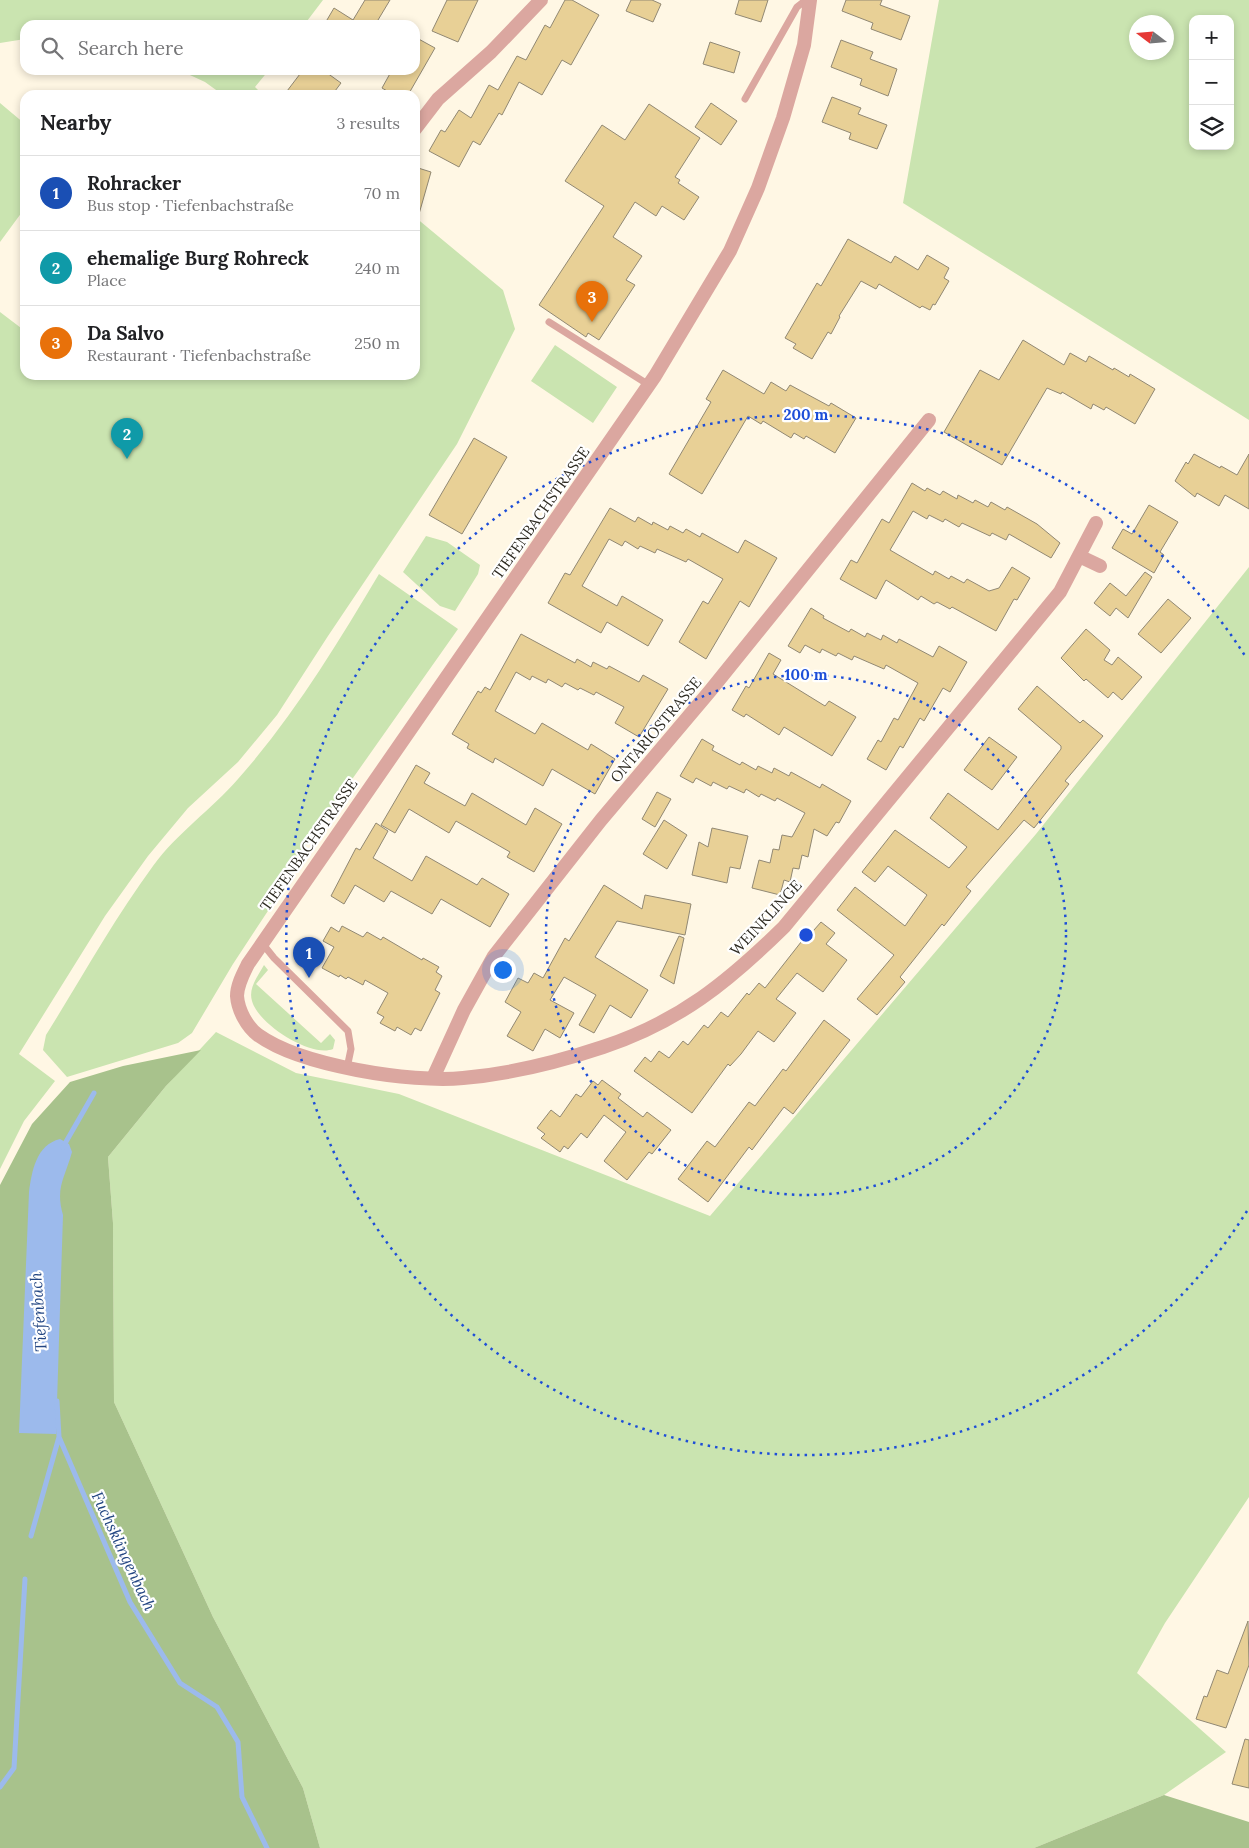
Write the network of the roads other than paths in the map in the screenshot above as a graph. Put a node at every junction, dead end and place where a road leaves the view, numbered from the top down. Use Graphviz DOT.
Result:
graph roads {
  1 [pos="541,0"];
  2 [pos="806,0"];
  3 [pos="810,0"];
  4 [pos="745,99"];
  5 [pos="420,122"];
  6 [pos="549,322"];
  7 [pos="649,385"];
  8 [pos="929,420"];
  9 [pos="1096,524"];
  10 [pos="1079,556"];
  11 [pos="1100,566"];
  12 [pos="262,942"];
  13 [pos="241,1011"];
  14 [pos="347,1068"];
  15 [pos="434,1078"];
  1 -- 5 [label="street"];
  2 -- 4 [label="lane"];
  3 -- 7 [label="street, TIEFENBACHSTRASSE"];
  6 -- 7 [label="lane"];
  7 -- 12 [label="street, TIEFENBACHSTRASSE"];
  8 -- 15 [label="street, ONTARIOSTRASSE"];
  9 -- 10 [label="street, WEINKLINGE"];
  10 -- 11 [label="street"];
  10 -- 15 [label="street, WEINKLINGE"];
  12 -- 13 [label="street, TIEFENBACHSTRASSE"];
  12 -- 14 [label="lane"];
  13 -- 14 [label="street, WEINKLINGE"];
  14 -- 15 [label="street, WEINKLINGE"];
}
